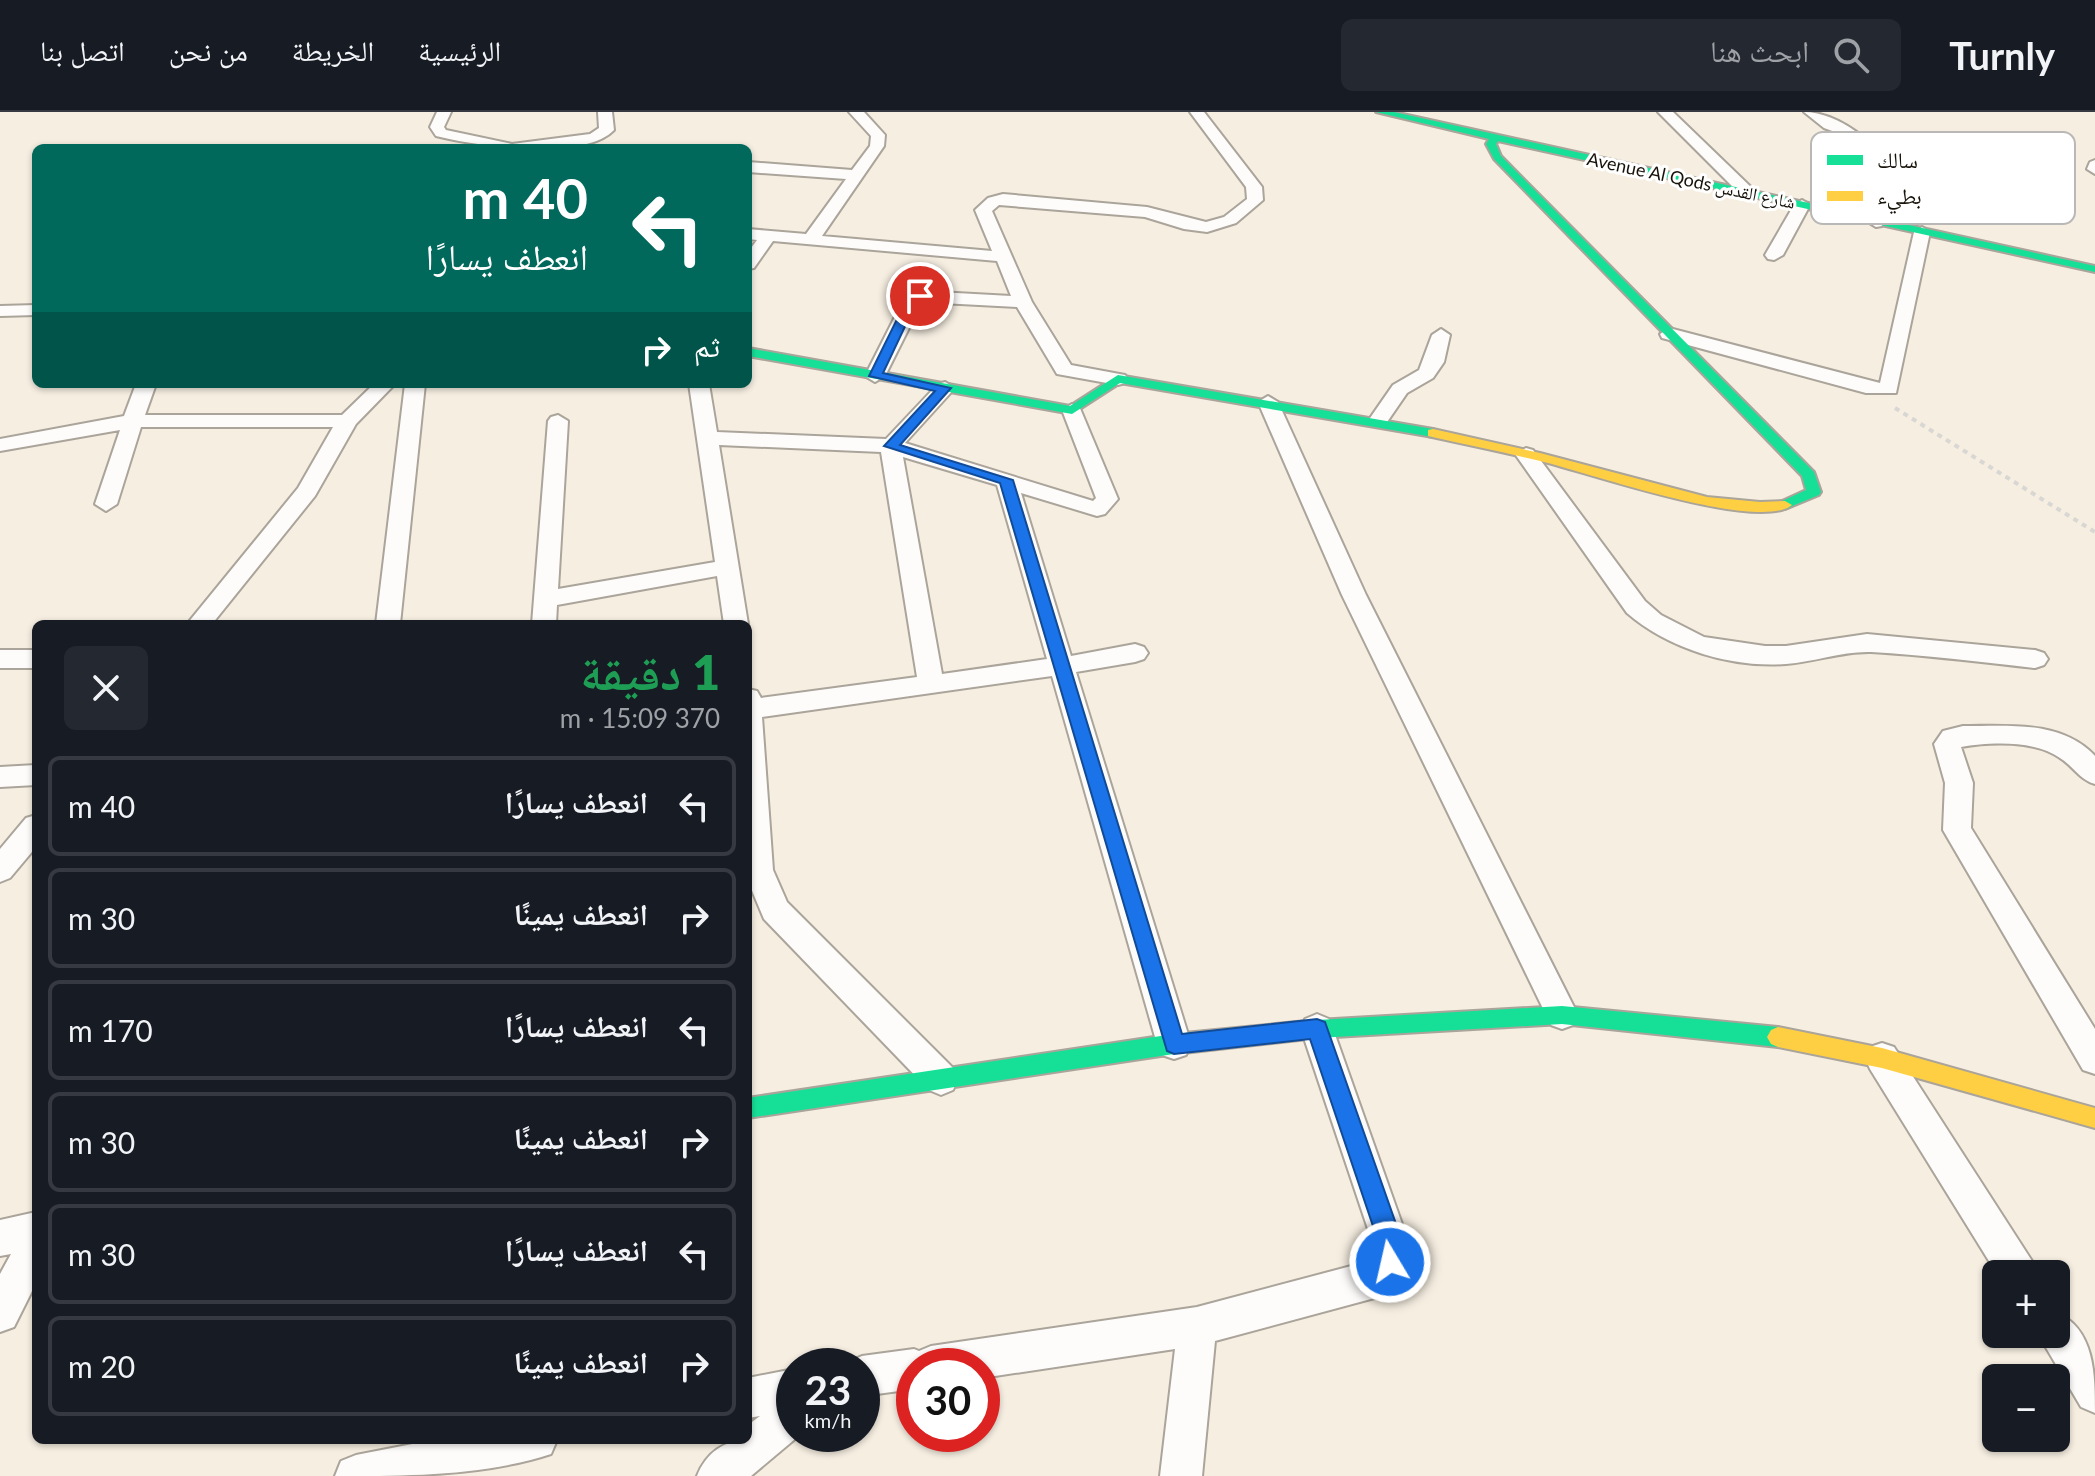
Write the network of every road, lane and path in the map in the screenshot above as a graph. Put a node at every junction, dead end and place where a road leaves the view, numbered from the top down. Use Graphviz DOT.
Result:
graph roads {
  1 [pos="444,112"];
  2 [pos="605,112"];
  3 [pos="856,112"];
  4 [pos="1197,112"];
  5 [pos="1665,112"];
  6 [pos="1811,112"];
  7 [pos="1387,113"];
  8 [pos="1848,132"];
  9 [pos="1495,137"];
  10 [pos="490,144"];
  11 [pos="547,144"];
  12 [pos="752,167"];
  13 [pos="855,175"];
  14 [pos="1749,194"];
  15 [pos="1802,205"];
  16 [pos="1811,207"];
  17 [pos="1885,224"];
  18 [pos="1922,232"];
  19 [pos="752,234"];
  20 [pos="768,236"];
  21 [pos="810,240"];
  22 [pos="1774,255"];
  23 [pos="1005,257"];
  24 [pos="752,258"];
  25 [pos="2095,269"];
  26 [pos="1023,302"];
  27 [pos="32,310"];
  28 [pos="0,311"];
  29 [pos="1669,334"];
  30 [pos="1441,335"];
  31 [pos="752,353"];
  32 [pos="875,376"];
  33 [pos="1118,379"];
  34 [pos="145,388"];
  35 [pos="381,388"];
  36 [pos="415,388"];
  37 [pos="700,388"];
  38 [pos="945,388"];
  39 [pos="1873,389"];
  40 [pos="1268,402"];
  41 [pos="1072,410"];
  42 [pos="133,421"];
  43 [pos="347,421"];
  44 [pos="558,421"];
  45 [pos="1378,421"];
  46 [pos="709,438"];
  47 [pos="0,445"];
  48 [pos="891,446"];
  49 [pos="1526,454"];
  50 [pos="1006,480"];
  51 [pos="106,504"];
  52 [pos="2095,532"];
  53 [pos="727,567"];
  54 [pos="545,599"];
  55 [pos="202,620"];
  56 [pos="388,620"];
  57 [pos="544,620"];
  58 [pos="735,620"];
  59 [pos="1135,653"];
  60 [pos="0,659"];
  61 [pos="32,659"];
  62 [pos="2035,659"];
  63 [pos="1063,666"];
  64 [pos="931,685"];
  65 [pos="752,704"];
  66 [pos="752,759"];
  67 [pos="2095,774"];
  68 [pos="32,775"];
  69 [pos="0,777"];
  70 [pos="32,831"];
  71 [pos="0,870"];
  72 [pos="1562,1015"];
  73 [pos="1317,1029"];
  74 [pos="1174,1044"];
  75 [pos="1882,1058"];
  76 [pos="2095,1059"];
  77 [pos="941,1079"];
  78 [pos="752,1107"];
  79 [pos="2095,1118"];
  80 [pos="32,1231"];
  81 [pos="0,1238"];
  82 [pos="32,1252"];
  83 [pos="2010,1260"];
  84 [pos="0,1313"];
  85 [pos="1197,1326"];
  86 [pos="2067,1348"];
  87 [pos="1000,1356"];
  88 [pos="776,1393"];
  89 [pos="2095,1393"];
  90 [pos="752,1397"];
  91 [pos="776,1429"];
  92 [pos="517,1444"];
  93 [pos="356,1476"];
  94 [pos="718,1476"];
  95 [pos="1181,1476"];
  1 -- 10 [label="street"];
  2 -- 11 [label="street"];
  3 -- 13 [label="street"];
  4 -- 23 [label="street"];
  5 -- 14 [label="street"];
  6 -- 8 [label="street"];
  7 -- 9 [label="street, Avenue Al Qods شارع القدس"];
  9 -- 14 [label="street, Avenue Al Qods شارع القدس"];
  9 -- 29 [label="street"];
  12 -- 13 [label="street"];
  13 -- 21 [label="street"];
  14 -- 15 [label="street, Avenue Al Qods شارع القدس"];
  15 -- 16 [label="street, Avenue Al Qods شارع القدس"];
  15 -- 22 [label="street"];
  17 -- 18 [label="street, Avenue Al Qods شارع القدس"];
  18 -- 25 [label="street, Avenue Al Qods شارع القدس"];
  18 -- 39 [label="street"];
  19 -- 20 [label="street"];
  20 -- 21 [label="street"];
  20 -- 24 [label="street"];
  21 -- 23 [label="street"];
  23 -- 26 [label="street"];
  26 -- 32 [label="street"];
  26 -- 33 [label="street"];
  27 -- 28 [label="street"];
  29 -- 39 [label="street"];
  29 -- 49 [label="street"];
  30 -- 45 [label="street"];
  31 -- 32 [label="street"];
  32 -- 38 [label="street"];
  33 -- 40 [label="street"];
  33 -- 41 [label="street"];
  34 -- 42 [label="street"];
  35 -- 43 [label="street"];
  36 -- 56 [label="street"];
  37 -- 46 [label="street"];
  38 -- 41 [label="street"];
  38 -- 48 [label="street"];
  39 -- 52 [label="path"];
  40 -- 45 [label="street"];
  40 -- 72 [label="street"];
  41 -- 50 [label="street"];
  42 -- 43 [label="street"];
  42 -- 47 [label="street"];
  42 -- 51 [label="street"];
  43 -- 55 [label="street"];
  44 -- 54 [label="street"];
  45 -- 49 [label="street"];
  46 -- 48 [label="street"];
  46 -- 53 [label="street"];
  48 -- 50 [label="street"];
  48 -- 64 [label="street"];
  49 -- 62 [label="street"];
  50 -- 63 [label="street"];
  53 -- 54 [label="street"];
  53 -- 58 [label="street"];
  54 -- 57 [label="street"];
  59 -- 63 [label="street"];
  60 -- 61 [label="street"];
  63 -- 64 [label="street"];
  63 -- 74 [label="street"];
  64 -- 65 [label="street"];
  66 -- 77 [label="street"];
  67 -- 76 [label="street"];
  68 -- 69 [label="street"];
  70 -- 71 [label="street"];
  72 -- 73 [label="street"];
  72 -- 75 [label="street"];
  73 -- 74 [label="street"];
  73 -- 85 [label="street"];
  74 -- 77 [label="street"];
  75 -- 79 [label="street"];
  75 -- 83 [label="street"];
  77 -- 78 [label="street"];
  80 -- 81 [label="street"];
  82 -- 84 [label="street"];
  85 -- 87 [label="street"];
  85 -- 95 [label="street"];
  86 -- 89 [label="street"];
  88 -- 90 [label="street"];
  91 -- 94 [label="street"];
  92 -- 93 [label="street"];
}
